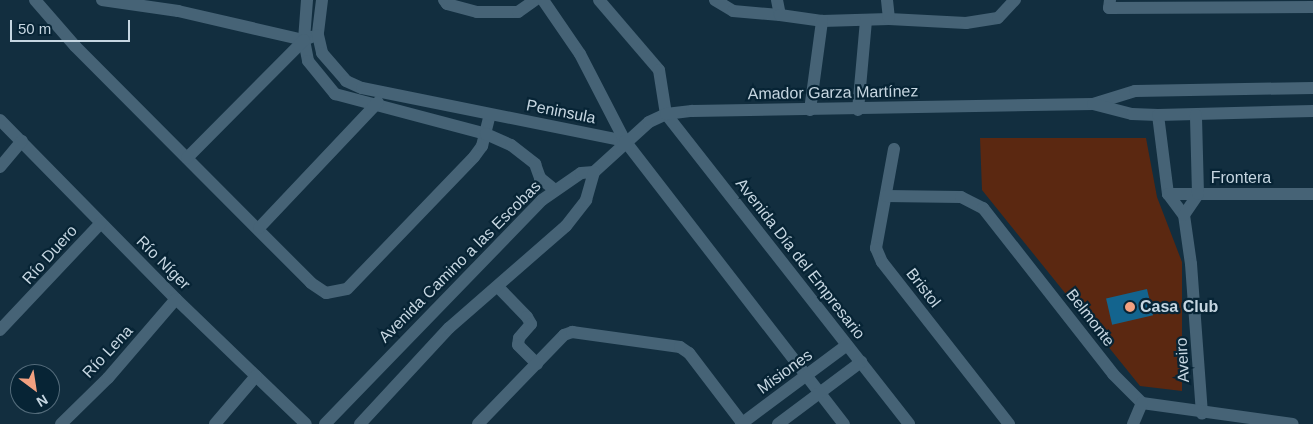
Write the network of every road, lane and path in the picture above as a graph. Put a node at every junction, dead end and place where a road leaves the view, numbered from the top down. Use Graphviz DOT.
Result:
graph roads {
  1 [pos="35,0"];
  2 [pos="102,0"];
  3 [pos="306,0"];
  4 [pos="322,0"];
  5 [pos="444,0"];
  6 [pos="535,0"];
  7 [pos="543,0"];
  8 [pos="599,0"];
  9 [pos="715,0"];
  10 [pos="777,0"];
  11 [pos="887,0"];
  12 [pos="1015,0"];
  13 [pos="1110,4"];
  14 [pos="1216,4"];
  15 [pos="1313,7"];
  16 [pos="780,15"];
  17 [pos="889,19"];
  18 [pos="866,20"];
  19 [pos="822,21"];
  20 [pos="318,35"];
  21 [pos="304,40"];
  22 [pos="1313,88"];
  23 [pos="386,92"];
  24 [pos="1093,104"];
  25 [pos="374,107"];
  26 [pos="810,110"];
  27 [pos="858,110"];
  28 [pos="1313,111"];
  29 [pos="666,114"];
  30 [pos="490,115"];
  31 [pos="1158,115"];
  32 [pos="1196,115"];
  33 [pos="0,120"];
  34 [pos="486,134"];
  35 [pos="22,141"];
  36 [pos="625,141"];
  37 [pos="894,149"];
  38 [pos="187,158"];
  39 [pos="0,167"];
  40 [pos="594,172"];
  41 [pos="554,190"];
  42 [pos="1168,194"];
  43 [pos="1198,194"];
  44 [pos="1313,194"];
  45 [pos="886,196"];
  46 [pos="1184,215"];
  47 [pos="101,223"];
  48 [pos="259,228"];
  49 [pos="499,288"];
  50 [pos="176,299"];
  51 [pos="0,330"];
  52 [pos="847,345"];
  53 [pos="861,362"];
  54 [pos="537,364"];
  55 [pos="256,376"];
  56 [pos="806,376"];
  57 [pos="820,394"];
  58 [pos="1142,403"];
  59 [pos="1202,414"];
  60 [pos="61,424"];
  61 [pos="215,424"];
  62 [pos="306,424"];
  63 [pos="324,424"];
  64 [pos="360,424"];
  65 [pos="478,424"];
  66 [pos="742,424"];
  67 [pos="778,424"];
  68 [pos="844,424"];
  69 [pos="909,424"];
  70 [pos="1009,424"];
  71 [pos="1133,424"];
  72 [pos="1293,424"];
  1 -- 38 [label="street"];
  2 -- 21 [label="street"];
  3 -- 21 [label="street"];
  4 -- 20 [label="street"];
  5 -- 6 [label="street"];
  7 -- 36 [label="street"];
  8 -- 29 [label="street"];
  9 -- 16 [label="street"];
  10 -- 16 [label="street"];
  11 -- 17 [label="street"];
  12 -- 17 [label="street"];
  13 -- 14 [label="street"];
  14 -- 15 [label="street"];
  16 -- 19 [label="street"];
  17 -- 18 [label="street"];
  18 -- 19 [label="street"];
  18 -- 27 [label="street"];
  19 -- 26 [label="street"];
  20 -- 21 [label="street"];
  20 -- 23 [label="street, Peninsula"];
  21 -- 25 [label="street"];
  21 -- 38 [label="street"];
  22 -- 24 [label="street, Amador Garza Martínez"];
  23 -- 25 [label="street"];
  23 -- 30 [label="street, Peninsula"];
  24 -- 27 [label="street, Amador Garza Martínez"];
  24 -- 31 [label="street, Amador Garza Martínez"];
  25 -- 34 [label="street"];
  25 -- 48 [label="street"];
  26 -- 27 [label="street, Amador Garza Martínez"];
  26 -- 29 [label="street, Amador Garza Martínez"];
  28 -- 32 [label="street, Amador Garza Martínez"];
  29 -- 36 [label="street"];
  29 -- 52 [label="street, Avenida Día del Empresario"];
  30 -- 34 [label="street"];
  30 -- 36 [label="street, Peninsula"];
  31 -- 32 [label="street, Amador Garza Martínez"];
  31 -- 42 [label="street"];
  32 -- 43 [label="street"];
  33 -- 35 [label="street, Río Níger"];
  34 -- 41 [label="street"];
  34 -- 48 [label="street"];
  35 -- 39 [label="street"];
  35 -- 47 [label="street, Río Níger"];
  36 -- 40 [label="street"];
  36 -- 56 [label="street"];
  37 -- 45 [label="street, Bristol"];
  38 -- 48 [label="street"];
  40 -- 41 [label="street, Avenida Camino a las Escobas"];
  40 -- 49 [label="street"];
  41 -- 63 [label="street, Avenida Camino a las Escobas"];
  42 -- 43 [label="street, Frontera"];
  42 -- 46 [label="street, Aveiro"];
  43 -- 44 [label="street, Frontera"];
  43 -- 46 [label="street"];
  45 -- 58 [label="street, Belmonte"];
  45 -- 70 [label="street, Bristol"];
  46 -- 59 [label="street, Aveiro"];
  47 -- 50 [label="street, Río Níger"];
  47 -- 51 [label="street, Río Duero"];
  49 -- 54 [label="street"];
  49 -- 64 [label="street"];
  50 -- 55 [label="street, Río Níger"];
  50 -- 60 [label="street, Río Lena"];
  52 -- 53 [label="street, Avenida Día del Empresario"];
  52 -- 56 [label="street, Misiones"];
  53 -- 57 [label="street"];
  53 -- 69 [label="street, Avenida Día del Empresario"];
  54 -- 65 [label="street"];
  54 -- 66 [label="street"];
  55 -- 61 [label="street"];
  55 -- 62 [label="street, Río Níger"];
  56 -- 57 [label="street"];
  56 -- 66 [label="street, Misiones"];
  57 -- 67 [label="street"];
  57 -- 68 [label="street"];
  58 -- 59 [label="street"];
  58 -- 71 [label="street"];
  59 -- 72 [label="street"];
}
